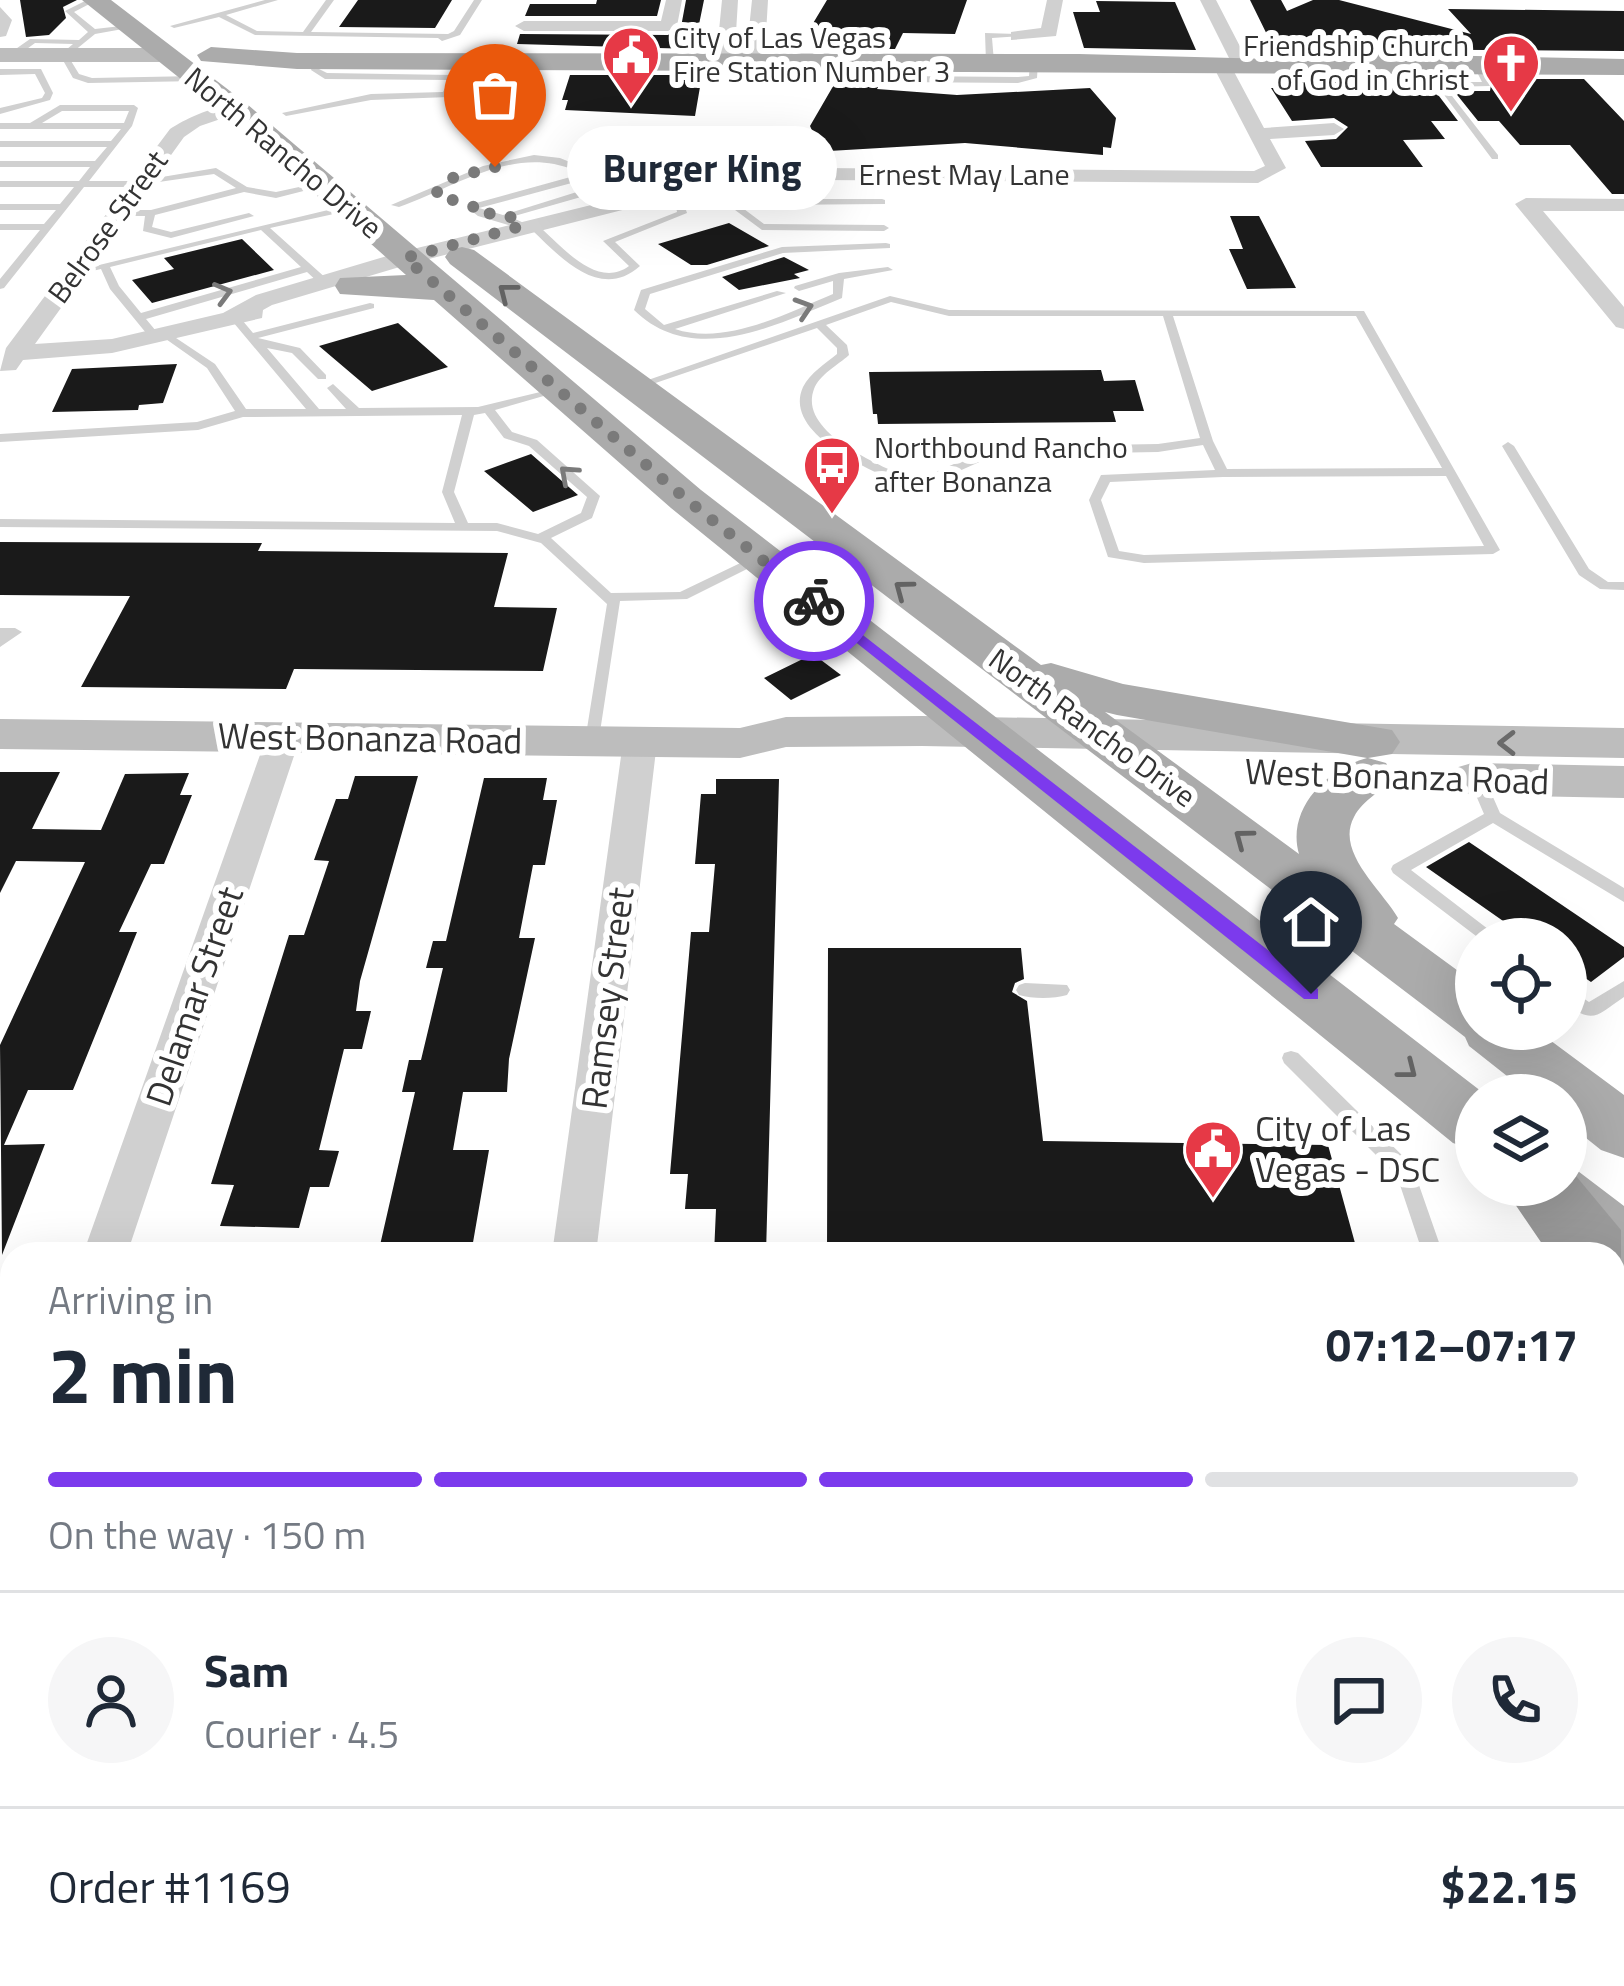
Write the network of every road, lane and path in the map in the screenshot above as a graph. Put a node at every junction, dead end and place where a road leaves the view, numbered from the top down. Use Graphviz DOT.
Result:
graph roads {
  1 [pos="94,0"];
  2 [pos="274,0"];
  3 [pos="284,0"];
  4 [pos="330,0"];
  5 [pos="478,0"];
  6 [pos="582,0"];
  7 [pos="674,0"];
  8 [pos="760,0"];
  9 [pos="1055,0"];
  10 [pos="1208,0"];
  11 [pos="730,1"];
  12 [pos="0,12"];
  13 [pos="134,14"];
  14 [pos="223,16"];
  15 [pos="174,26"];
  16 [pos="524,26"];
  17 [pos="573,27"];
  18 [pos="93,32"];
  19 [pos="260,33"];
  20 [pos="1017,36"];
  21 [pos="72,49"];
  22 [pos="306,52"];
  23 [pos="3,53"];
  24 [pos="167,55"];
  25 [pos="450,58"];
  26 [pos="742,60"];
  27 [pos="871,61"];
  28 [pos="990,62"];
  29 [pos="1034,62"];
  30 [pos="1079,62"];
  31 [pos="1230,64"];
  32 [pos="204,67"];
  33 [pos="1624,67"];
  34 [pos="1432,75"];
  35 [pos="248,101"];
  36 [pos="0,111"];
  37 [pos="286,113"];
  38 [pos="0,126"];
  39 [pos="32,126"];
  40 [pos="128,127"];
  41 [pos="1334,128"];
  42 [pos="1255,134"];
  43 [pos="0,144"];
  44 [pos="114,144"];
  45 [pos="1495,157"];
  46 [pos="0,164"];
  47 [pos="99,164"];
  48 [pos="879,174"];
  49 [pos="579,178"];
  50 [pos="142,182"];
  51 [pos="0,184"];
  52 [pos="83,184"];
  53 [pos="322,185"];
  54 [pos="605,187"];
  55 [pos="439,188"];
  56 [pos="244,189"];
  57 [pos="661,193"];
  58 [pos="276,195"];
  59 [pos="881,202"];
  60 [pos="626,203"];
  61 [pos="1624,205"];
  62 [pos="396,206"];
  63 [pos="0,207"];
  64 [pos="64,207"];
  65 [pos="474,207"];
  66 [pos="349,208"];
  67 [pos="268,210"];
  68 [pos="118,214"];
  69 [pos="151,214"];
  70 [pos="249,216"];
  71 [pos="523,224"];
  72 [pos="0,227"];
  73 [pos="48,227"];
  74 [pos="263,227"];
  75 [pos="884,227"];
  76 [pos="886,246"];
  77 [pos="434,264"];
  78 [pos="104,265"];
  79 [pos="888,270"];
  80 [pos="75,272"];
  81 [pos="838,276"];
  82 [pos="3,279"];
  83 [pos="1592,283"];
  84 [pos="1624,283"];
  85 [pos="338,286"];
  86 [pos="799,288"];
  87 [pos="781,293"];
  88 [pos="890,299"];
  89 [pos="1167,313"];
  90 [pos="233,316"];
  91 [pos="278,319"];
  92 [pos="1624,322"];
  93 [pos="819,323"];
  94 [pos="662,329"];
  95 [pos="154,330"];
  96 [pos="253,340"];
  97 [pos="5,360"];
  98 [pos="322,376"];
  99 [pos="333,388"];
  100 [pos="631,388"];
  101 [pos="557,389"];
  102 [pos="488,408"];
  103 [pos="469,411"];
  104 [pos="315,412"];
  105 [pos="356,412"];
  106 [pos="242,413"];
  107 [pos="0,438"];
  108 [pos="1207,441"];
  109 [pos="1508,446"];
  110 [pos="1450,472"];
  111 [pos="1223,473"];
  112 [pos="0,523"];
  113 [pos="463,527"];
  114 [pos="540,538"];
  115 [pos="762,558"];
  116 [pos="1624,586"];
  117 [pos="608,597"];
  118 [pos="0,632"];
  119 [pos="0,643"];
  120 [pos="997,659"];
  121 [pos="0,734"];
  122 [pos="283,738"];
  123 [pos="593,741"];
  124 [pos="640,742"];
  125 [pos="1624,743"];
  126 [pos="999,747"];
  127 [pos="1127,752"];
  128 [pos="1371,759"];
  129 [pos="1624,782"];
  130 [pos="1485,798"];
  131 [pos="1624,896"];
  132 [pos="1464,918"];
  133 [pos="1403,960"];
  134 [pos="1624,988"];
  135 [pos="1025,990"];
  136 [pos="1061,990"];
  137 [pos="1455,995"];
  138 [pos="1587,1010"];
  139 [pos="1526,1050"];
  140 [pos="1291,1058"];
  141 [pos="1455,1107"];
  142 [pos="1624,1131"];
  143 [pos="1556,1206"];
  144 [pos="1575,1206"];
  145 [pos="109,1242"];
  146 [pos="576,1242"];
  147 [pos="1429,1242"];
  148 [pos="1585,1242"];
  149 [pos="1617,1242"];
  1 -- 13 [label="main road, North Rancho Drive"];
  1 -- 18 [label="lane"];
  2 -- 14 [label="lane"];
  3 -- 19 [label="lane"];
  4 -- 22 [label="lane"];
  5 -- 25 [label="lane"];
  6 -- 17 [label="street"];
  7 -- 17 [label="street"];
  8 -- 11 [label="lane"];
  8 -- 26 [label="street"];
  9 -- 20 [label="street"];
  10 -- 31 [label="street"];
  11 -- 26 [label="street"];
  12 -- 23 [label="street"];
  13 -- 15 [label="main road, North Rancho Drive"];
  13 -- 18 [label="lane"];
  13 -- 24 [label="main road, North Rancho Drive"];
  14 -- 15 [label="lane"];
  14 -- 19 [label="lane"];
  15 -- 32 [label="main road, North Rancho Drive"];
  16 -- 17 [label="street"];
  18 -- 21 [label="lane"];
  19 -- 22 [label="lane"];
  20 -- 28 [label="lane"];
  21 -- 23 [label="main road"];
  21 -- 24 [label="main road"];
  21 -- 32 [label="lane"];
  22 -- 25 [label="main road"];
  22 -- 32 [label="main road"];
  22 -- 35 [label="main road"];
  23 -- 36 [label="lane"];
  24 -- 32 [label="main road, North Rancho Drive"];
  25 -- 26 [label="main road"];
  25 -- 32 [label="main road"];
  25 -- 37 [label="lane"];
  26 -- 27 [label="main road"];
  27 -- 28 [label="main road"];
  27 -- 29 [label="lane"];
  28 -- 29 [label="main road"];
  29 -- 30 [label="main road"];
  30 -- 31 [label="main road"];
  30 -- 31 [label="main road"];
  31 -- 34 [label="main road"];
  31 -- 42 [label="street"];
  32 -- 35 [label="main road, North Rancho Drive"];
  33 -- 34 [label="main road"];
  34 -- 45 [label="lane"];
  35 -- 37 [label="main road, North Rancho Drive"];
  35 -- 50 [label="street, Belrose Street"];
  35 -- 53 [label="main road, North Rancho Drive"];
  37 -- 62 [label="main road, North Rancho Drive"];
  38 -- 39 [label="lane"];
  39 -- 40 [label="lane"];
  39 -- 40 [label="lane"];
  40 -- 44 [label="lane"];
  41 -- 42 [label="street"];
  42 -- 48 [label="street, Ernest May Lane"];
  43 -- 44 [label="lane"];
  44 -- 47 [label="lane"];
  46 -- 47 [label="lane"];
  47 -- 52 [label="lane"];
  48 -- 57 [label="street, Ernest May Lane"];
  48 -- 59 [label="lane"];
  49 -- 54 [label="lane"];
  49 -- 55 [label="lane"];
  49 -- 65 [label="lane"];
  50 -- 52 [label="lane"];
  50 -- 56 [label="lane"];
  50 -- 68 [label="street, Belrose Street"];
  51 -- 52 [label="lane"];
  52 -- 64 [label="lane"];
  53 -- 58 [label="lane"];
  53 -- 66 [label="main road, North Rancho Drive"];
  54 -- 60 [label="lane"];
  54 -- 71 [label="lane"];
  55 -- 62 [label="lane"];
  55 -- 65 [label="lane"];
  56 -- 58 [label="lane"];
  56 -- 69 [label="lane"];
  57 -- 60 [label="street, Ernest May Lane"];
  57 -- 71 [label="lane"];
  58 -- 67 [label="lane"];
  59 -- 75 [label="lane"];
  59 -- 75 [label="lane"];
  60 -- 71 [label="street, Ernest May Lane"];
  61 -- 83 [label="street"];
  62 -- 77 [label="main road, North Rancho Drive"];
  63 -- 64 [label="lane"];
  64 -- 73 [label="lane"];
  65 -- 71 [label="lane"];
  66 -- 74 [label="lane"];
  66 -- 77 [label="main road, North Rancho Drive"];
  68 -- 69 [label="lane"];
  68 -- 80 [label="street, Belrose Street"];
  69 -- 70 [label="lane"];
  71 -- 77 [label="street, Ernest May Lane"];
  72 -- 73 [label="lane"];
  73 -- 82 [label="lane"];
  74 -- 78 [label="lane"];
  74 -- 85 [label="lane"];
  75 -- 76 [label="lane"];
  76 -- 79 [label="lane"];
  76 -- 94 [label="lane"];
  77 -- 85 [label="street, Ernest May Lane"];
  77 -- 85 [label="main road"];
  100 -- 77 [label="main road, North Rancho Drive, one-way"];
  77 -- 101 [label="main road, North Rancho Drive"];
  78 -- 80 [label="lane"];
  78 -- 95 [label="lane"];
  79 -- 81 [label="lane"];
  79 -- 88 [label="lane"];
  80 -- 97 [label="street, Belrose Street"];
  81 -- 86 [label="lane"];
  94 -- 81 [label="lane, one-way"];
  83 -- 84 [label="street"];
  83 -- 92 [label="street"];
  85 -- 90 [label="street, Ernest May Lane"];
  85 -- 91 [label="street, Ernest May Lane"];
  95 -- 85 [label="lane, one-way"];
  87 -- 94 [label="lane"];
  88 -- 89 [label="lane"];
  88 -- 93 [label="lane"];
  89 -- 108 [label="lane"];
  89 -- 110 [label="lane"];
  90 -- 91 [label="street, Ernest May Lane"];
  90 -- 95 [label="street, Ernest May Lane"];
  90 -- 96 [label="lane"];
  91 -- 96 [label="lane"];
  93 -- 100 [label="lane"];
  93 -- 108 [label="lane"];
  95 -- 97 [label="street, Ernest May Lane"];
  95 -- 106 [label="lane"];
  96 -- 98 [label="lane"];
  96 -- 104 [label="lane"];
  99 -- 105 [label="lane"];
  120 -- 100 [label="main road, North Rancho Drive, one-way"];
  101 -- 102 [label="lane"];
  101 -- 115 [label="main road, North Rancho Drive"];
  102 -- 103 [label="lane"];
  114 -- 102 [label="lane, one-way"];
  103 -- 105 [label="lane"];
  103 -- 113 [label="lane"];
  104 -- 105 [label="lane"];
  104 -- 106 [label="lane"];
  106 -- 107 [label="lane"];
  108 -- 111 [label="lane"];
  109 -- 116 [label="lane"];
  110 -- 111 [label="lane"];
  110 -- 111 [label="lane"];
  112 -- 113 [label="lane"];
  113 -- 114 [label="lane"];
  114 -- 117 [label="lane"];
  115 -- 117 [label="lane"];
  115 -- 126 [label="main road, North Rancho Drive"];
  117 -- 123 [label="lane"];
  118 -- 119 [label="lane"];
  120 -- 127 [label="main road, North Rancho Drive"];
  120 -- 128 [label="main road"];
  121 -- 122 [label="main road, West Bonanza Road"];
  122 -- 123 [label="main road, West Bonanza Road"];
  122 -- 145 [label="street, Delamar Street"];
  123 -- 124 [label="main road, West Bonanza Road"];
  124 -- 126 [label="main road, West Bonanza Road"];
  124 -- 146 [label="street, Ramsey Street"];
  125 -- 128 [label="main road, West Bonanza Road, one-way"];
  126 -- 127 [label="main road, West Bonanza Road"];
  126 -- 141 [label="main road, North Rancho Drive, one-way"];
  127 -- 128 [label="main road, West Bonanza Road"];
  133 -- 127 [label="main road, North Rancho Drive, one-way"];
  128 -- 130 [label="main road, West Bonanza Road"];
  128 -- 133 [label="main road"];
  129 -- 130 [label="main road, West Bonanza Road"];
  130 -- 131 [label="lane"];
  130 -- 132 [label="lane"];
  133 -- 137 [label="main road, North Rancho Drive"];
  134 -- 138 [label="lane"];
  135 -- 136 [label="lane"];
  139 -- 142 [label="main road, North Rancho Drive"];
  140 -- 147 [label="lane"];
  143 -- 148 [label="highway"];
  144 -- 149 [label="main road"];
}
